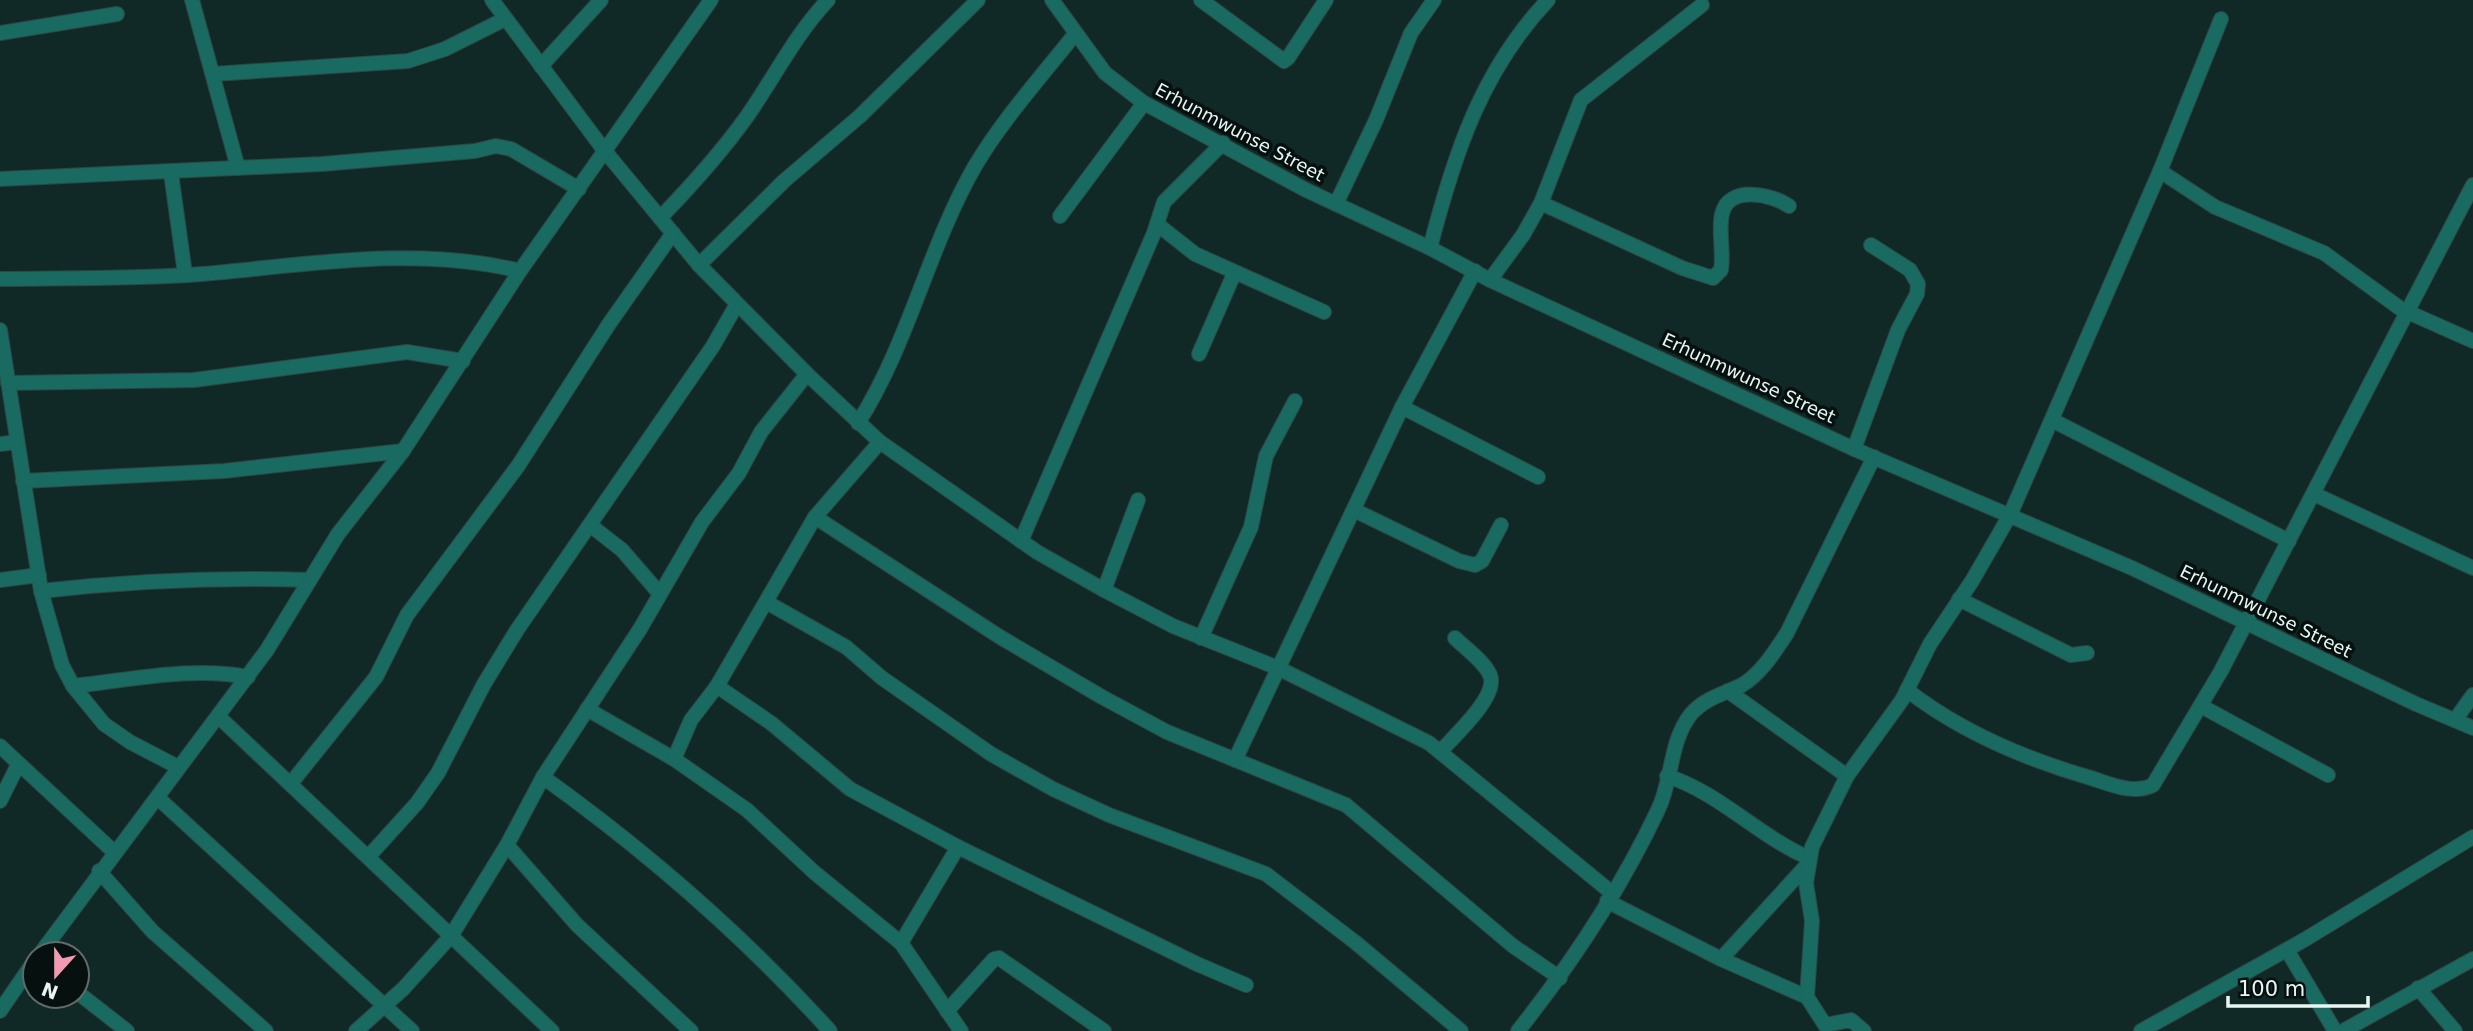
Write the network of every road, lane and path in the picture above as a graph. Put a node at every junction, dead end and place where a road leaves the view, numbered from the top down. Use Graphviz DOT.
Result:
graph roads {
  1 [pos="192,0"];
  2 [pos="492,0"];
  3 [pos="601,0"];
  4 [pos="711,0"];
  5 [pos="828,0"];
  6 [pos="978,0"];
  7 [pos="1052,0"];
  8 [pos="1201,0"];
  9 [pos="1326,0"];
  10 [pos="1434,0"];
  11 [pos="1548,0"];
  12 [pos="1702,5"];
  13 [pos="117,14"];
  14 [pos="505,19"];
  15 [pos="2221,19"];
  16 [pos="0,33"];
  17 [pos="1075,34"];
  18 [pos="541,66"];
  19 [pos="213,74"];
  20 [pos="1144,103"];
  21 [pos="1223,144"];
  22 [pos="604,150"];
  23 [pos="238,168"];
  24 [pos="2160,171"];
  25 [pos="171,173"];
  26 [pos="0,179"];
  27 [pos="2473,186"];
  28 [pos="579,189"];
  29 [pos="1541,203"];
  30 [pos="1336,204"];
  31 [pos="1788,206"];
  32 [pos="1060,216"];
  33 [pos="660,218"];
  34 [pos="1157,225"];
  35 [pos="673,233"];
  36 [pos="1871,245"];
  37 [pos="1430,248"];
  38 [pos="699,265"];
  39 [pos="520,271"];
  40 [pos="1475,271"];
  41 [pos="185,274"];
  42 [pos="1234,274"];
  43 [pos="0,279"];
  44 [pos="1490,280"];
  45 [pos="737,304"];
  46 [pos="2406,311"];
  47 [pos="1324,312"];
  48 [pos="1,340"];
  49 [pos="2473,341"];
  50 [pos="1199,354"];
  51 [pos="463,360"];
  52 [pos="807,374"];
  53 [pos="8,383"];
  54 [pos="1295,401"];
  55 [pos="1402,407"];
  56 [pos="2052,420"];
  57 [pos="858,423"];
  58 [pos="17,442"];
  59 [pos="880,442"];
  60 [pos="0,444"];
  61 [pos="1854,449"];
  62 [pos="403,452"];
  63 [pos="1874,457"];
  64 [pos="1538,477"];
  65 [pos="23,481"];
  66 [pos="2314,494"];
  67 [pos="1138,500"];
  68 [pos="1354,510"];
  69 [pos="2010,514"];
  70 [pos="815,517"];
  71 [pos="590,525"];
  72 [pos="1501,525"];
  73 [pos="1021,541"];
  74 [pos="2289,541"];
  75 [pos="2473,568"];
  76 [pos="39,575"];
  77 [pos="0,580"];
  78 [pos="310,580"];
  79 [pos="1104,590"];
  80 [pos="41,591"];
  81 [pos="660,594"];
  82 [pos="1959,599"];
  83 [pos="768,603"];
  84 [pos="2246,621"];
  85 [pos="1201,638"];
  86 [pos="1455,639"];
  87 [pos="2087,653"];
  88 [pos="1278,668"];
  89 [pos="248,677"];
  90 [pos="717,686"];
  91 [pos="74,687"];
  92 [pos="1907,690"];
  93 [pos="1728,691"];
  94 [pos="2473,695"];
  95 [pos="2201,706"];
  96 [pos="587,709"];
  97 [pos="219,717"];
  98 [pos="2455,720"];
  99 [pos="2473,728"];
  100 [pos="0,746"];
  101 [pos="1440,751"];
  102 [pos="156,755"];
  103 [pos="674,760"];
  104 [pos="1235,760"];
  105 [pos="18,765"];
  106 [pos="178,767"];
  107 [pos="2328,775"];
  108 [pos="1667,776"];
  109 [pos="1847,776"];
  110 [pos="543,777"];
  111 [pos="292,782"];
  112 [pos="161,793"];
  113 [pos="0,801"];
  114 [pos="2473,837"];
  115 [pos="507,845"];
  116 [pos="958,847"];
  117 [pos="114,852"];
  118 [pos="369,856"];
  119 [pos="1808,861"];
  120 [pos="99,871"];
  121 [pos="1609,897"];
  122 [pos="451,936"];
  123 [pos="50,940"];
  124 [pos="901,943"];
  125 [pos="2287,950"];
  126 [pos="1721,959"];
  127 [pos="2473,959"];
  128 [pos="1560,978"];
  129 [pos="21,981"];
  130 [pos="1246,985"];
  131 [pos="2418,988"];
  132 [pos="1807,997"];
  133 [pos="91,1003"];
  134 [pos="385,1006"];
  135 [pos="0,1011"];
  136 [pos="947,1011"];
  137 [pos="127,1031"];
  138 [pos="266,1031"];
  139 [pos="356,1031"];
  140 [pos="412,1031"];
  141 [pos="552,1031"];
  142 [pos="691,1031"];
  143 [pos="830,1031"];
  144 [pos="961,1031"];
  145 [pos="1104,1031"];
  146 [pos="1461,1031"];
  147 [pos="1518,1031"];
  148 [pos="1864,1031"];
  149 [pos="2141,1031"];
  150 [pos="2335,1031"];
  151 [pos="2343,1031"];
  152 [pos="2455,1031"];
  1 -- 19 [label="street"];
  2 -- 14 [label="street"];
  3 -- 18 [label="street"];
  4 -- 22 [label="street"];
  5 -- 33 [label="street"];
  6 -- 38 [label="street"];
  7 -- 17 [label="street, Erhunmwunse Street"];
  8 -- 9 [label="street"];
  10 -- 30 [label="street"];
  11 -- 37 [label="street"];
  12 -- 29 [label="street"];
  13 -- 16 [label="street"];
  14 -- 18 [label="street"];
  14 -- 19 [label="street"];
  15 -- 24 [label="street"];
  17 -- 20 [label="street, Erhunmwunse Street"];
  17 -- 57 [label="street"];
  18 -- 22 [label="street"];
  19 -- 23 [label="street"];
  20 -- 21 [label="street, Erhunmwunse Street"];
  20 -- 32 [label="street"];
  21 -- 30 [label="street, Erhunmwunse Street"];
  21 -- 34 [label="street"];
  22 -- 28 [label="street"];
  22 -- 33 [label="street"];
  23 -- 25 [label="street"];
  23 -- 28 [label="street"];
  24 -- 46 [label="street"];
  24 -- 56 [label="street"];
  25 -- 26 [label="street"];
  25 -- 41 [label="street"];
  27 -- 46 [label="street"];
  28 -- 39 [label="street"];
  29 -- 31 [label="street"];
  29 -- 44 [label="street"];
  30 -- 37 [label="street, Erhunmwunse Street"];
  33 -- 35 [label="street"];
  34 -- 42 [label="street"];
  34 -- 73 [label="street"];
  35 -- 38 [label="street"];
  35 -- 111 [label="street"];
  36 -- 61 [label="street"];
  37 -- 40 [label="street, Erhunmwunse Street"];
  38 -- 45 [label="street"];
  39 -- 41 [label="street"];
  39 -- 51 [label="street"];
  40 -- 44 [label="street, Erhunmwunse Street"];
  40 -- 55 [label="street"];
  41 -- 43 [label="street"];
  42 -- 47 [label="street"];
  42 -- 50 [label="street"];
  44 -- 61 [label="street, Erhunmwunse Street"];
  45 -- 52 [label="street"];
  45 -- 71 [label="street"];
  46 -- 49 [label="street"];
  46 -- 66 [label="street"];
  48 -- 53 [label="street"];
  51 -- 53 [label="street"];
  51 -- 62 [label="street"];
  52 -- 57 [label="street"];
  52 -- 81 [label="street"];
  53 -- 58 [label="street"];
  54 -- 85 [label="street"];
  55 -- 64 [label="street"];
  55 -- 68 [label="street"];
  56 -- 69 [label="street"];
  56 -- 74 [label="street"];
  57 -- 59 [label="street"];
  58 -- 60 [label="street"];
  58 -- 65 [label="street"];
  59 -- 70 [label="street"];
  59 -- 73 [label="street"];
  61 -- 63 [label="street, Erhunmwunse Street"];
  62 -- 65 [label="street"];
  62 -- 78 [label="street"];
  63 -- 69 [label="street, Erhunmwunse Street"];
  63 -- 93 [label="street"];
  65 -- 76 [label="street"];
  66 -- 74 [label="street"];
  66 -- 75 [label="street"];
  67 -- 79 [label="street"];
  68 -- 72 [label="street"];
  68 -- 88 [label="street"];
  69 -- 82 [label="street"];
  69 -- 84 [label="street, Erhunmwunse Street"];
  70 -- 83 [label="street"];
  70 -- 104 [label="street"];
  71 -- 81 [label="street"];
  71 -- 118 [label="street"];
  73 -- 79 [label="street"];
  74 -- 84 [label="street"];
  76 -- 77 [label="street"];
  76 -- 80 [label="street"];
  78 -- 80 [label="street"];
  78 -- 89 [label="street"];
  79 -- 85 [label="street"];
  80 -- 91 [label="street"];
  81 -- 96 [label="street"];
  82 -- 87 [label="street"];
  82 -- 92 [label="street"];
  83 -- 90 [label="street"];
  83 -- 146 [label="street"];
  84 -- 95 [label="street"];
  84 -- 98 [label="street, Erhunmwunse Street"];
  85 -- 88 [label="street"];
  86 -- 101 [label="street"];
  88 -- 101 [label="street"];
  88 -- 104 [label="street"];
  89 -- 91 [label="street"];
  89 -- 97 [label="street"];
  90 -- 103 [label="street"];
  90 -- 116 [label="street"];
  91 -- 102 [label="street"];
  92 -- 95 [label="street"];
  92 -- 109 [label="street"];
  93 -- 108 [label="street"];
  93 -- 109 [label="street"];
  94 -- 98 [label="street"];
  95 -- 107 [label="street"];
  96 -- 103 [label="street"];
  96 -- 110 [label="street"];
  97 -- 106 [label="street"];
  97 -- 111 [label="street"];
  98 -- 99 [label="street, Erhunmwunse Street"];
  100 -- 105 [label="street"];
  101 -- 121 [label="street"];
  102 -- 106 [label="street"];
  102 -- 112 [label="street"];
  103 -- 124 [label="street"];
  104 -- 128 [label="street"];
  105 -- 113 [label="street"];
  105 -- 117 [label="street"];
  106 -- 112 [label="street"];
  108 -- 119 [label="street"];
  108 -- 121 [label="street"];
  109 -- 119 [label="street"];
  110 -- 115 [label="street"];
  110 -- 143 [label="street"];
  111 -- 118 [label="street"];
  112 -- 117 [label="street"];
  112 -- 134 [label="street"];
  114 -- 125 [label="street"];
  115 -- 122 [label="street"];
  115 -- 142 [label="street"];
  116 -- 124 [label="street"];
  116 -- 130 [label="street"];
  117 -- 120 [label="street"];
  118 -- 122 [label="street"];
  119 -- 126 [label="street"];
  119 -- 132 [label="street"];
  120 -- 123 [label="street"];
  120 -- 138 [label="street"];
  121 -- 126 [label="street"];
  121 -- 128 [label="street"];
  122 -- 134 [label="street"];
  122 -- 141 [label="street"];
  124 -- 136 [label="street"];
  125 -- 149 [label="street"];
  125 -- 150 [label="street"];
  126 -- 132 [label="street"];
  127 -- 131 [label="street"];
  128 -- 147 [label="street"];
  129 -- 135 [label="street"];
  131 -- 151 [label="street"];
  131 -- 152 [label="street"];
  132 -- 148 [label="street"];
  133 -- 137 [label="street"];
  134 -- 139 [label="street"];
  134 -- 140 [label="street"];
  136 -- 144 [label="street"];
  136 -- 145 [label="street"];
}
